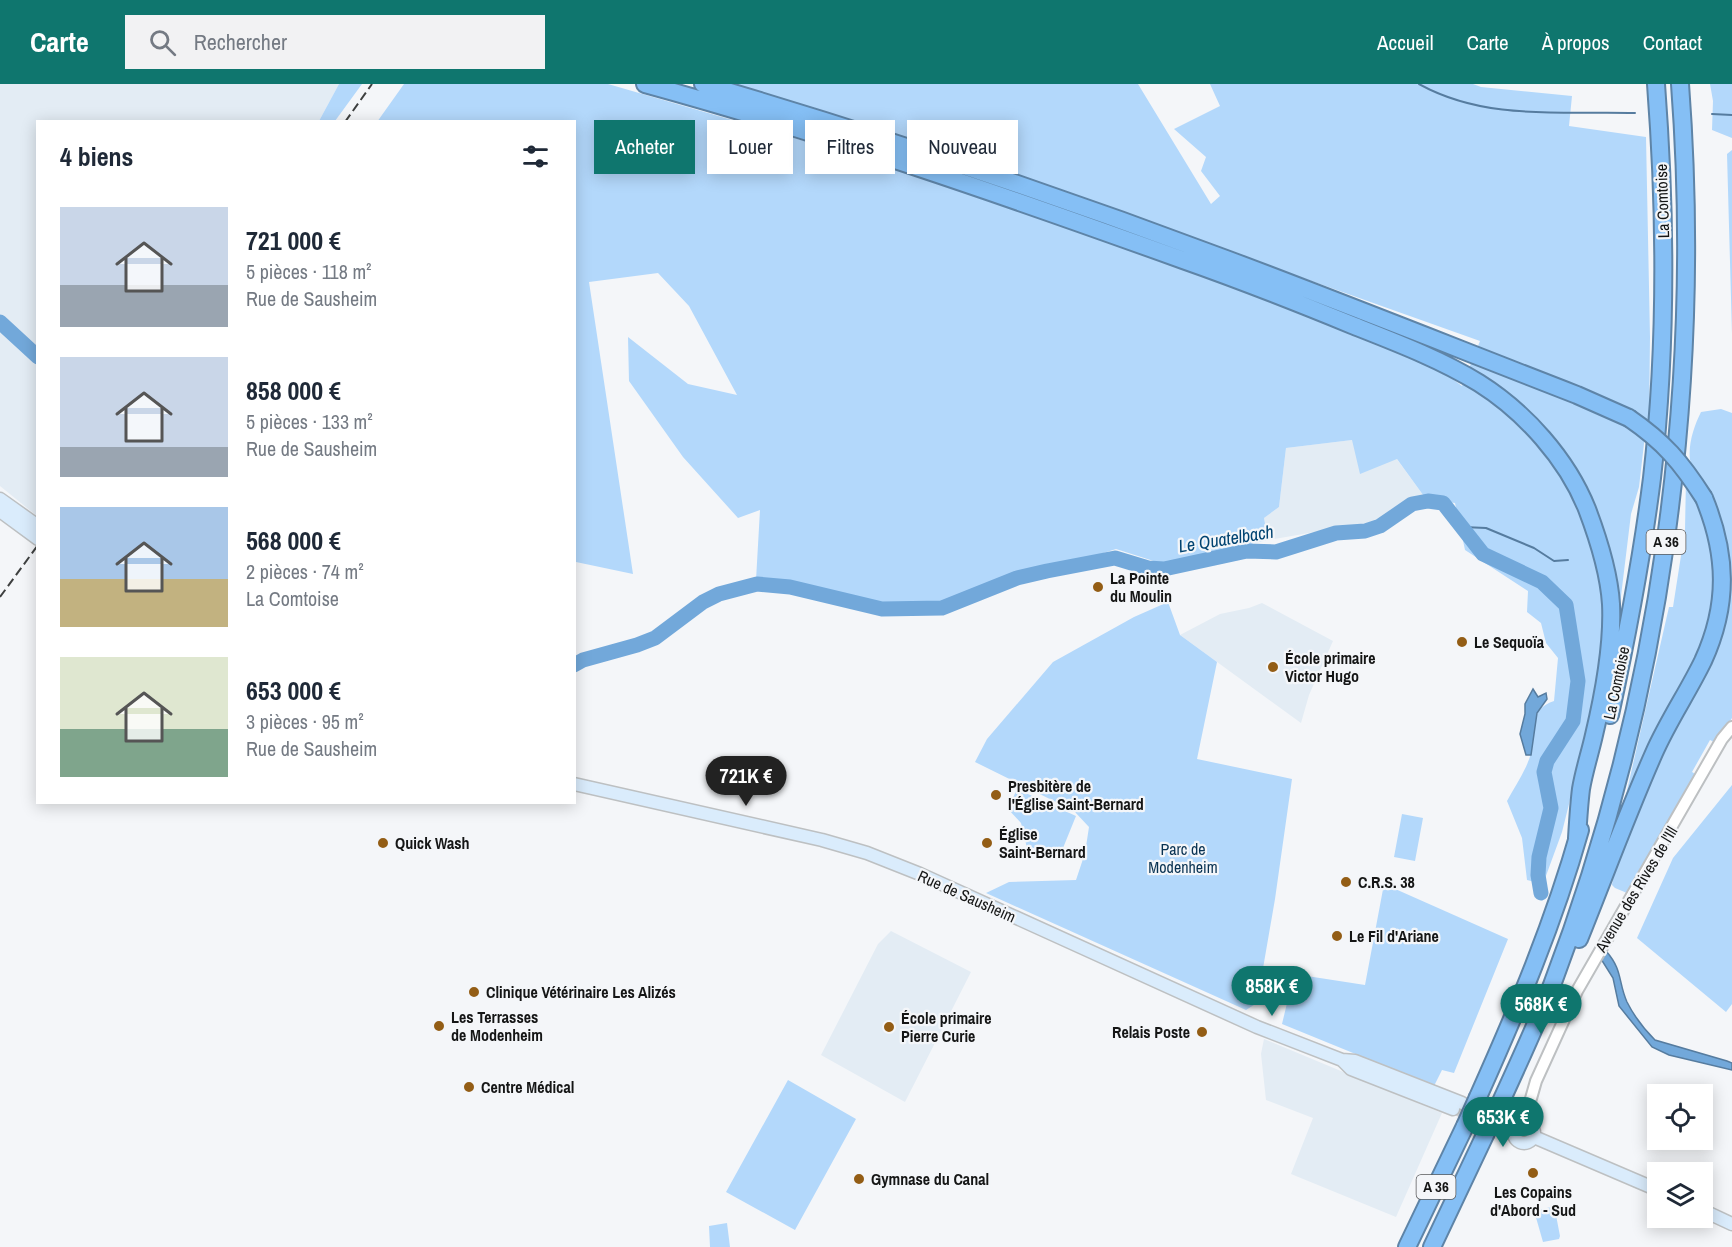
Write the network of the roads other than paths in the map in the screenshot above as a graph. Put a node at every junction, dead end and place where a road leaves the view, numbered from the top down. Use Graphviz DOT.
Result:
graph roads {
  1 [pos="645,84"];
  2 [pos="703,84"];
  3 [pos="1656,84"];
  4 [pos="1680,84"];
  5 [pos="0,499"];
  6 [pos="0,511"];
  7 [pos="36,525"];
  8 [pos="36,538"];
  9 [pos="1732,727"];
  10 [pos="576,784"];
  11 [pos="1577,838"];
  12 [pos="1552,986"];
  13 [pos="1462,1113"];
  14 [pos="1513,1126"];
  15 [pos="1534,1137"];
  16 [pos="1647,1185"];
  17 [pos="1713,1215"];
  18 [pos="1732,1224"];
  19 [pos="1407,1247"];
  20 [pos="1432,1247"];
  1 -- 11 [label="highway"];
  2 -- 12 [label="highway, bridge"];
  3 -- 11 [label="highway, La Comtoise / A 36"];
  4 -- 12 [label="highway, La Comtoise / A 36"];
  5 -- 7 [label="main road"];
  6 -- 8 [label="main road"];
  9 -- 14 [label="street, Avenue des Rives de l'Ill"];
  10 -- 13 [label="main road, Rue de Sausheim"];
  11 -- 13 [label="highway, La Comtoise / A 36, bridge"];
  12 -- 20 [label="highway, La Comtoise / A 36, bridge"];
  13 -- 19 [label="highway, La Comtoise / A 36"];
  14 -- 15 [label="main road"];
  14 -- 15 [label="main road"];
  15 -- 16 [label="main road"];
  17 -- 18 [label="main road"];
}
